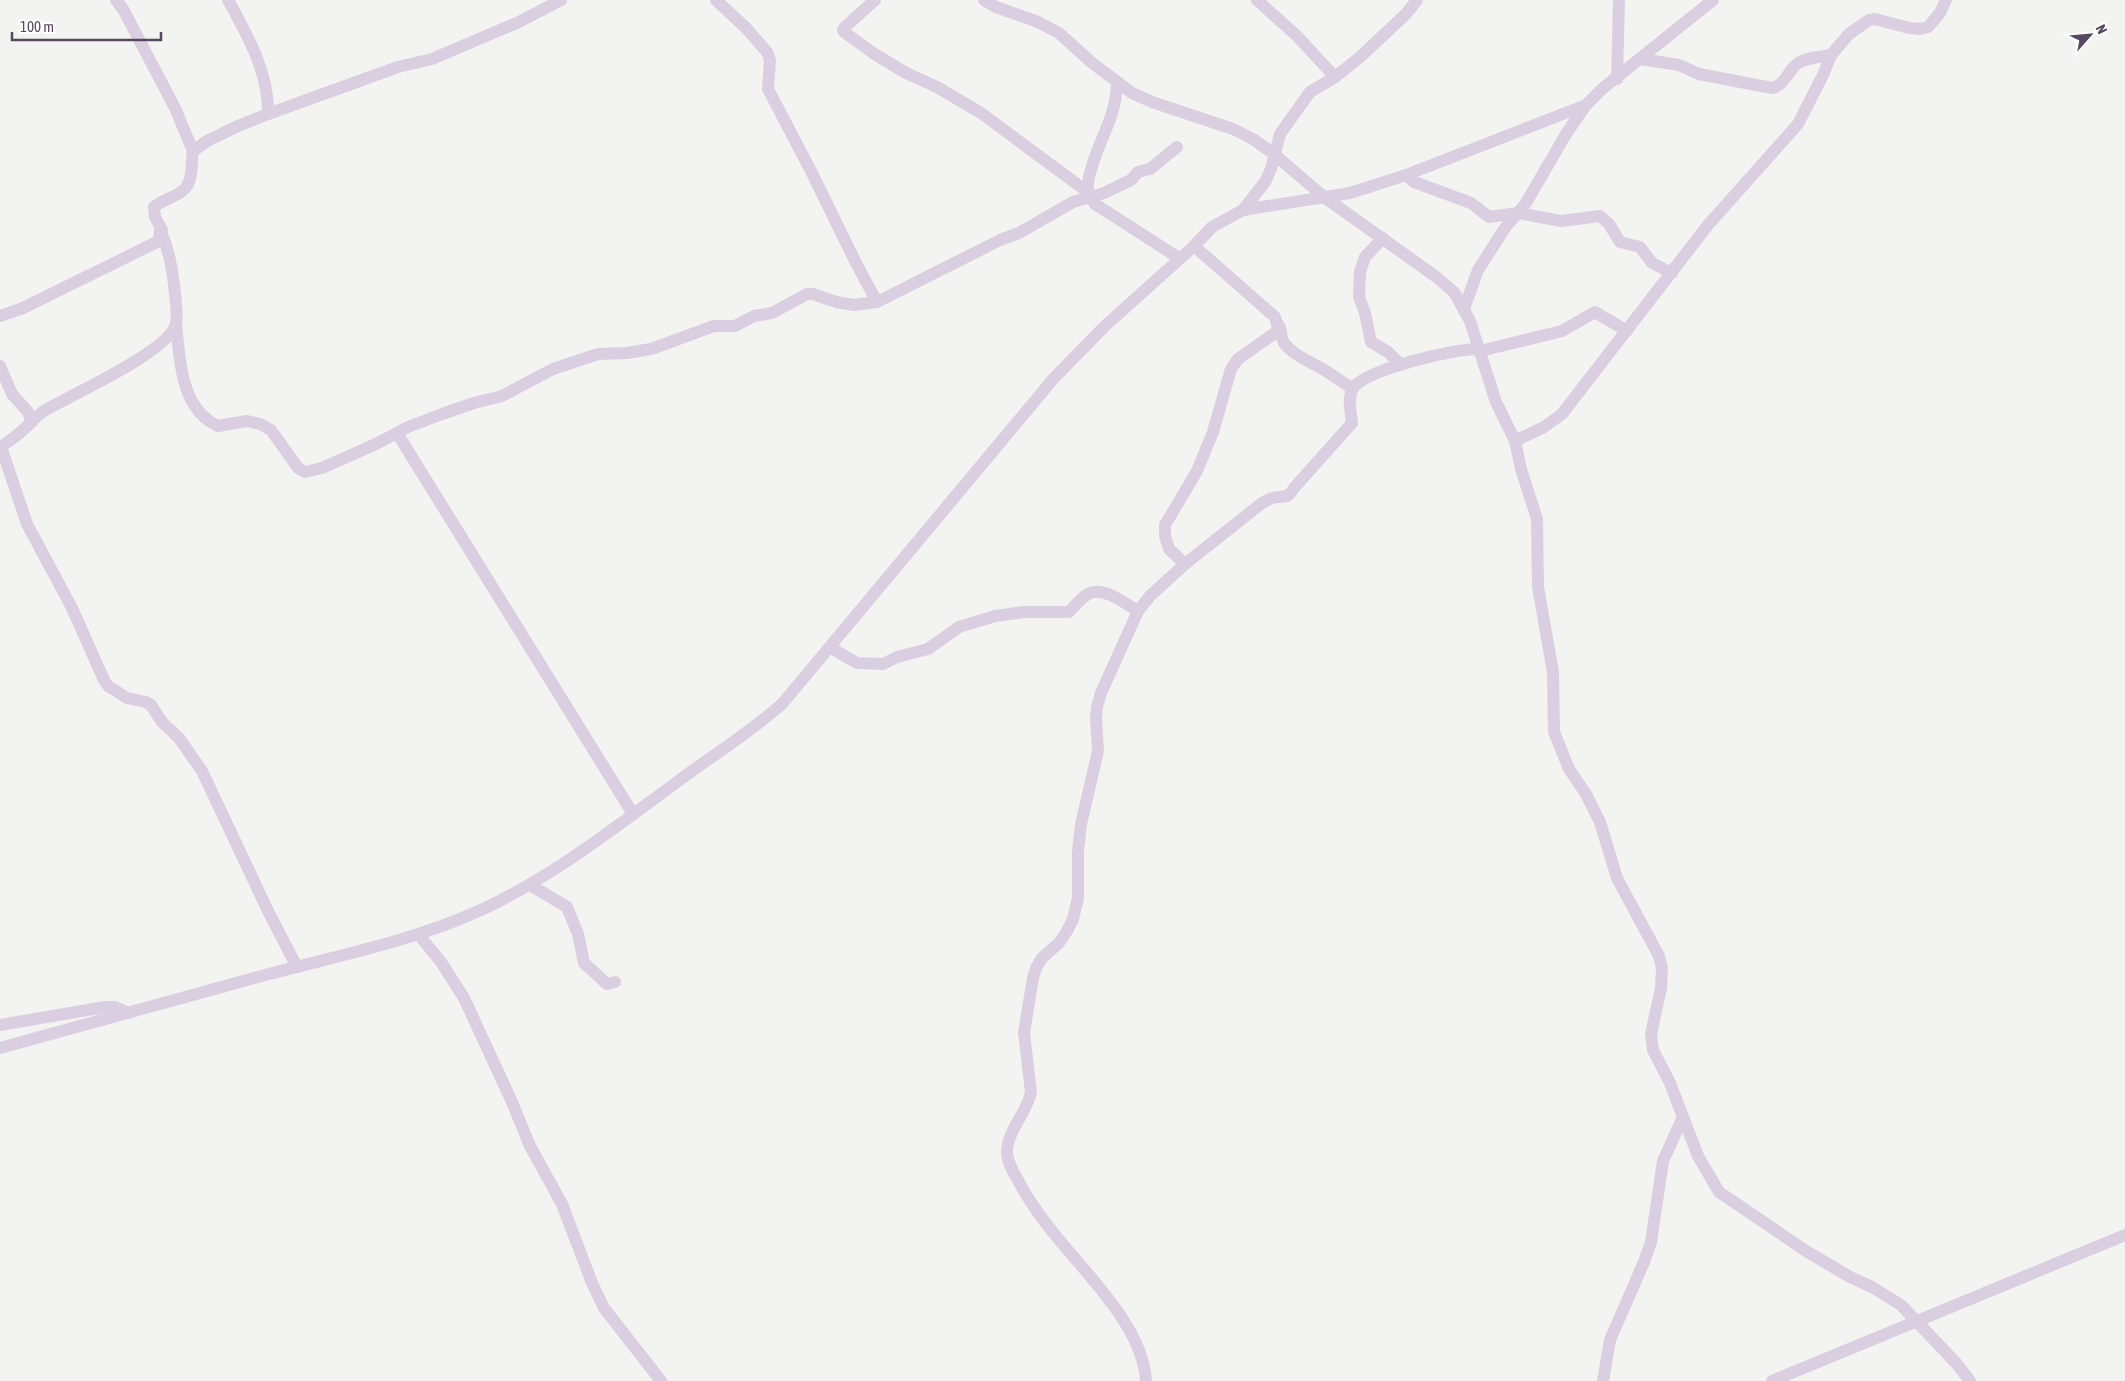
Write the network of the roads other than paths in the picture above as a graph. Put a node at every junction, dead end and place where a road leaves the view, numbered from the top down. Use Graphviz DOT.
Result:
graph roads {
  1 [pos="116,0"];
  2 [pos="228,0"];
  3 [pos="561,0"];
  4 [pos="716,0"];
  5 [pos="875,0"];
  6 [pos="984,0"];
  7 [pos="1257,0"];
  8 [pos="1417,0"];
  9 [pos="1619,0"];
  10 [pos="1713,0"];
  11 [pos="1946,0"];
  12 [pos="1831,55"];
  13 [pos="1640,59"];
  14 [pos="1334,76"];
  15 [pos="1617,79"];
  16 [pos="1117,82"];
  17 [pos="1586,105"];
  18 [pos="268,114"];
  19 [pos="1178,147"];
  20 [pos="193,151"];
  21 [pos="1274,154"];
  22 [pos="1406,175"];
  23 [pos="1090,195"];
  24 [pos="1324,197"];
  25 [pos="1242,210"];
  26 [pos="1518,213"];
  27 [pos="160,230"];
  28 [pos="1383,238"];
  29 [pos="1194,246"];
  30 [pos="1179,258"];
  31 [pos="1672,273"];
  32 [pos="877,302"];
  33 [pos="1464,309"];
  34 [pos="0,316"];
  35 [pos="1277,322"];
  36 [pos="176,324"];
  37 [pos="1627,331"];
  38 [pos="1479,350"];
  39 [pos="1401,365"];
  40 [pos="0,366"];
  41 [pos="1353,389"];
  42 [pos="31,420"];
  43 [pos="398,433"];
  44 [pos="1515,441"];
  45 [pos="1,447"];
  46 [pos="1185,564"];
  47 [pos="1138,611"];
  48 [pos="831,648"];
  49 [pos="633,814"];
  50 [pos="530,885"];
  51 [pos="419,935"];
  52 [pos="297,967"];
  53 [pos="615,982"];
  54 [pos="128,1013"];
  55 [pos="0,1025"];
  56 [pos="0,1048"];
  57 [pos="1683,1117"];
  58 [pos="2125,1236"];
  59 [pos="1918,1322"];
  60 [pos="661,1381"];
  61 [pos="1146,1381"];
  62 [pos="1602,1381"];
  63 [pos="1772,1381"];
  64 [pos="1970,1381"];
  1 -- 20 [label="street"];
  2 -- 18 [label="street"];
  3 -- 18 [label="street"];
  4 -- 32 [label="street"];
  5 -- 23 [label="street"];
  6 -- 16 [label="street"];
  7 -- 14 [label="street"];
  8 -- 14 [label="street"];
  9 -- 15 [label="street"];
  10 -- 13 [label="street"];
  11 -- 12 [label="street"];
  12 -- 13 [label="street"];
  12 -- 31 [label="street"];
  13 -- 15 [label="street"];
  14 -- 21 [label="street"];
  15 -- 17 [label="street"];
  16 -- 21 [label="street"];
  16 -- 23 [label="street"];
  17 -- 22 [label="street"];
  17 -- 26 [label="street"];
  18 -- 20 [label="street"];
  19 -- 23 [label="street"];
  20 -- 27 [label="street"];
  21 -- 24 [label="street"];
  21 -- 25 [label="street"];
  22 -- 24 [label="street"];
  22 -- 26 [label="street"];
  23 -- 30 [label="street"];
  23 -- 32 [label="street"];
  24 -- 25 [label="street"];
  24 -- 28 [label="street"];
  25 -- 29 [label="street"];
  26 -- 31 [label="street"];
  26 -- 33 [label="street"];
  27 -- 34 [label="street"];
  27 -- 36 [label="street"];
  28 -- 33 [label="street"];
  28 -- 39 [label="street"];
  29 -- 30 [label="street"];
  29 -- 35 [label="street"];
  30 -- 48 [label="street"];
  31 -- 37 [label="street"];
  32 -- 43 [label="street"];
  33 -- 38 [label="street"];
  35 -- 41 [label="street"];
  35 -- 46 [label="street"];
  36 -- 42 [label="street"];
  36 -- 43 [label="street"];
  37 -- 38 [label="street"];
  37 -- 44 [label="street"];
  38 -- 39 [label="street"];
  38 -- 44 [label="street"];
  39 -- 41 [label="street"];
  40 -- 42 [label="street"];
  41 -- 46 [label="street"];
  42 -- 45 [label="street"];
  43 -- 49 [label="street"];
  44 -- 57 [label="street"];
  45 -- 52 [label="street"];
  46 -- 47 [label="street"];
  47 -- 48 [label="street"];
  47 -- 61 [label="street"];
  48 -- 49 [label="street"];
  49 -- 50 [label="street"];
  50 -- 51 [label="street"];
  50 -- 53 [label="street"];
  51 -- 52 [label="street"];
  51 -- 60 [label="street"];
  52 -- 54 [label="street"];
  54 -- 55 [label="street"];
  54 -- 56 [label="street"];
  57 -- 59 [label="street"];
  57 -- 62 [label="street"];
  58 -- 59 [label="street"];
  59 -- 63 [label="street"];
  59 -- 64 [label="street"];
}
